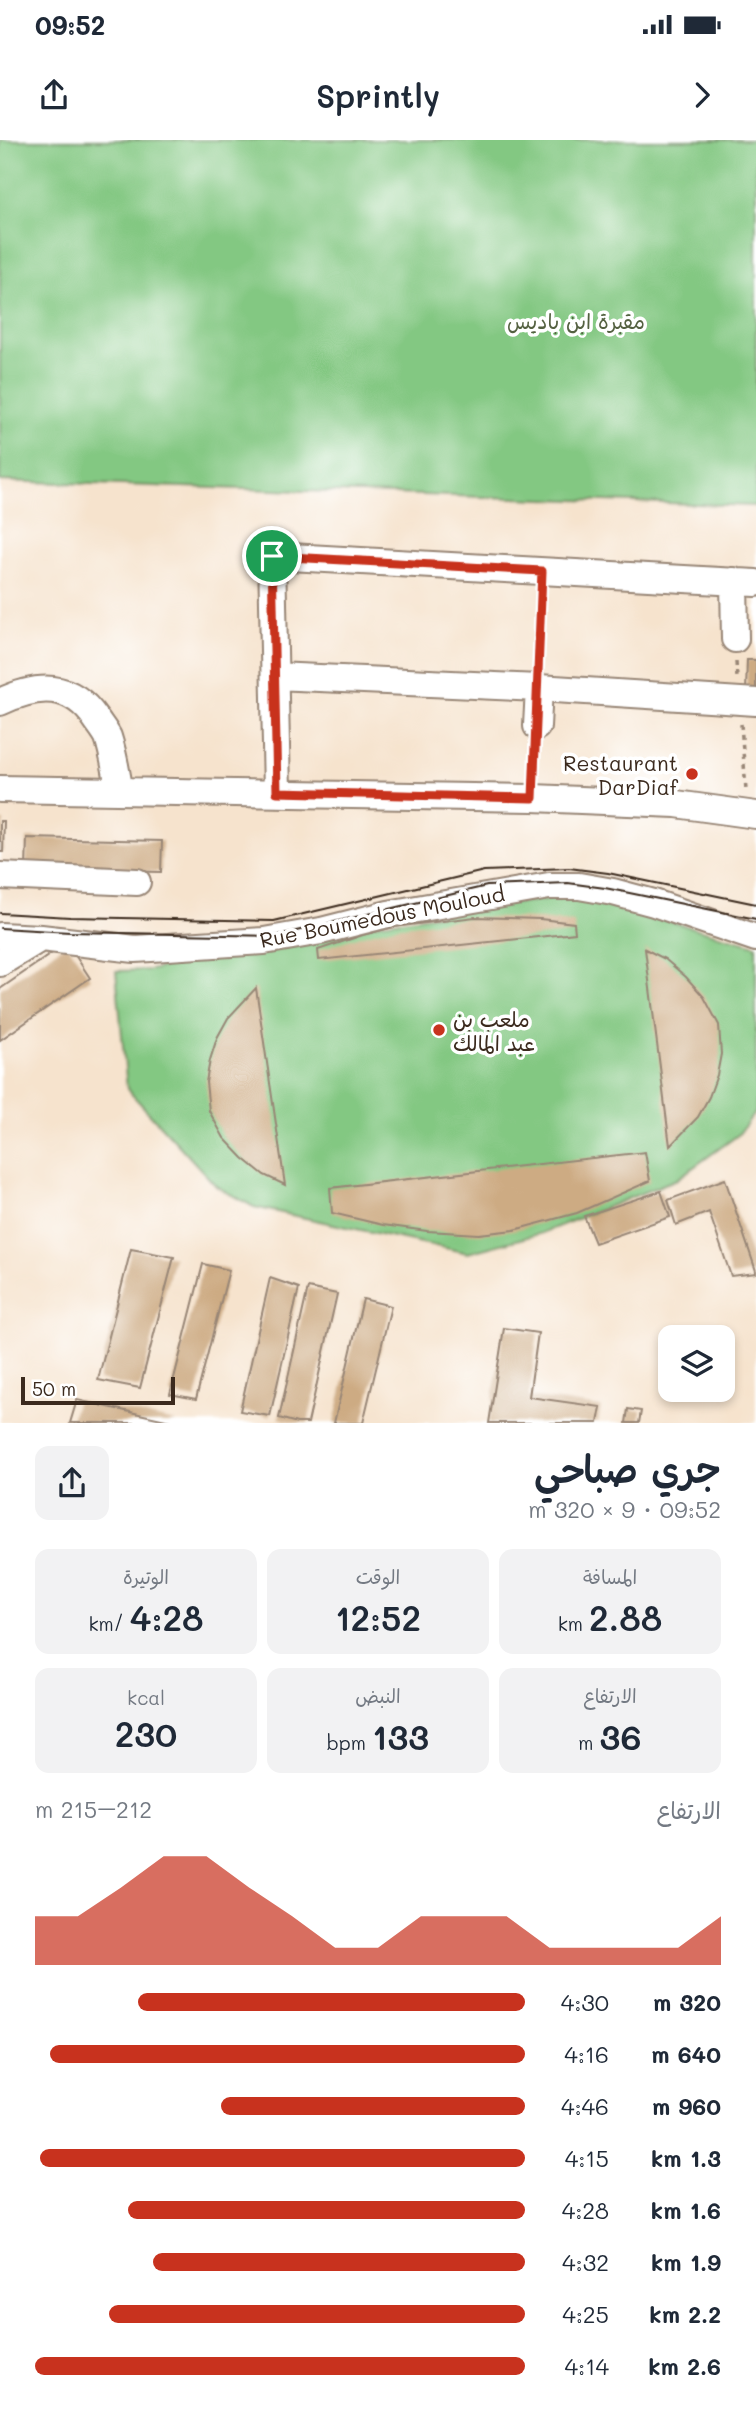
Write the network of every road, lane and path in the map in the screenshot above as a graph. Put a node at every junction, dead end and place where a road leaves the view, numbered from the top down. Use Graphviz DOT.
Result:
graph roads {
  1 [pos="542,571"];
  2 [pos="745,582"];
  3 [pos="735,639"];
  4 [pos="275,676"];
  5 [pos="539,688"];
  6 [pos="0,702"];
  7 [pos="756,702"];
  8 [pos="537,726"];
  9 [pos="0,789"];
  10 [pos="120,791"];
  11 [pos="277,792"];
  12 [pos="533,798"];
  13 [pos="752,814"];
  14 [pos="0,876"];
  15 [pos="137,882"];
  16 [pos="0,936"];
  17 [pos="41,938"];
  18 [pos="756,938"];
  19 [pos="0,963"];
  1 -- 2 [label="street"];
  1 -- 4 [label="street"];
  1 -- 5 [label="path"];
  2 -- 3 [label="street"];
  4 -- 5 [label="street"];
  4 -- 11 [label="street"];
  5 -- 7 [label="street"];
  5 -- 8 [label="street"];
  6 -- 10 [label="street"];
  8 -- 12 [label="path"];
  9 -- 10 [label="street"];
  10 -- 11 [label="street"];
  11 -- 12 [label="street"];
  12 -- 13 [label="street"];
  14 -- 15 [label="street"];
  16 -- 17 [label="street, Rue Boumedous Mouloud"];
  17 -- 18 [label="street, Rue Boumedous Mouloud"];
  17 -- 19 [label="street"];
}
